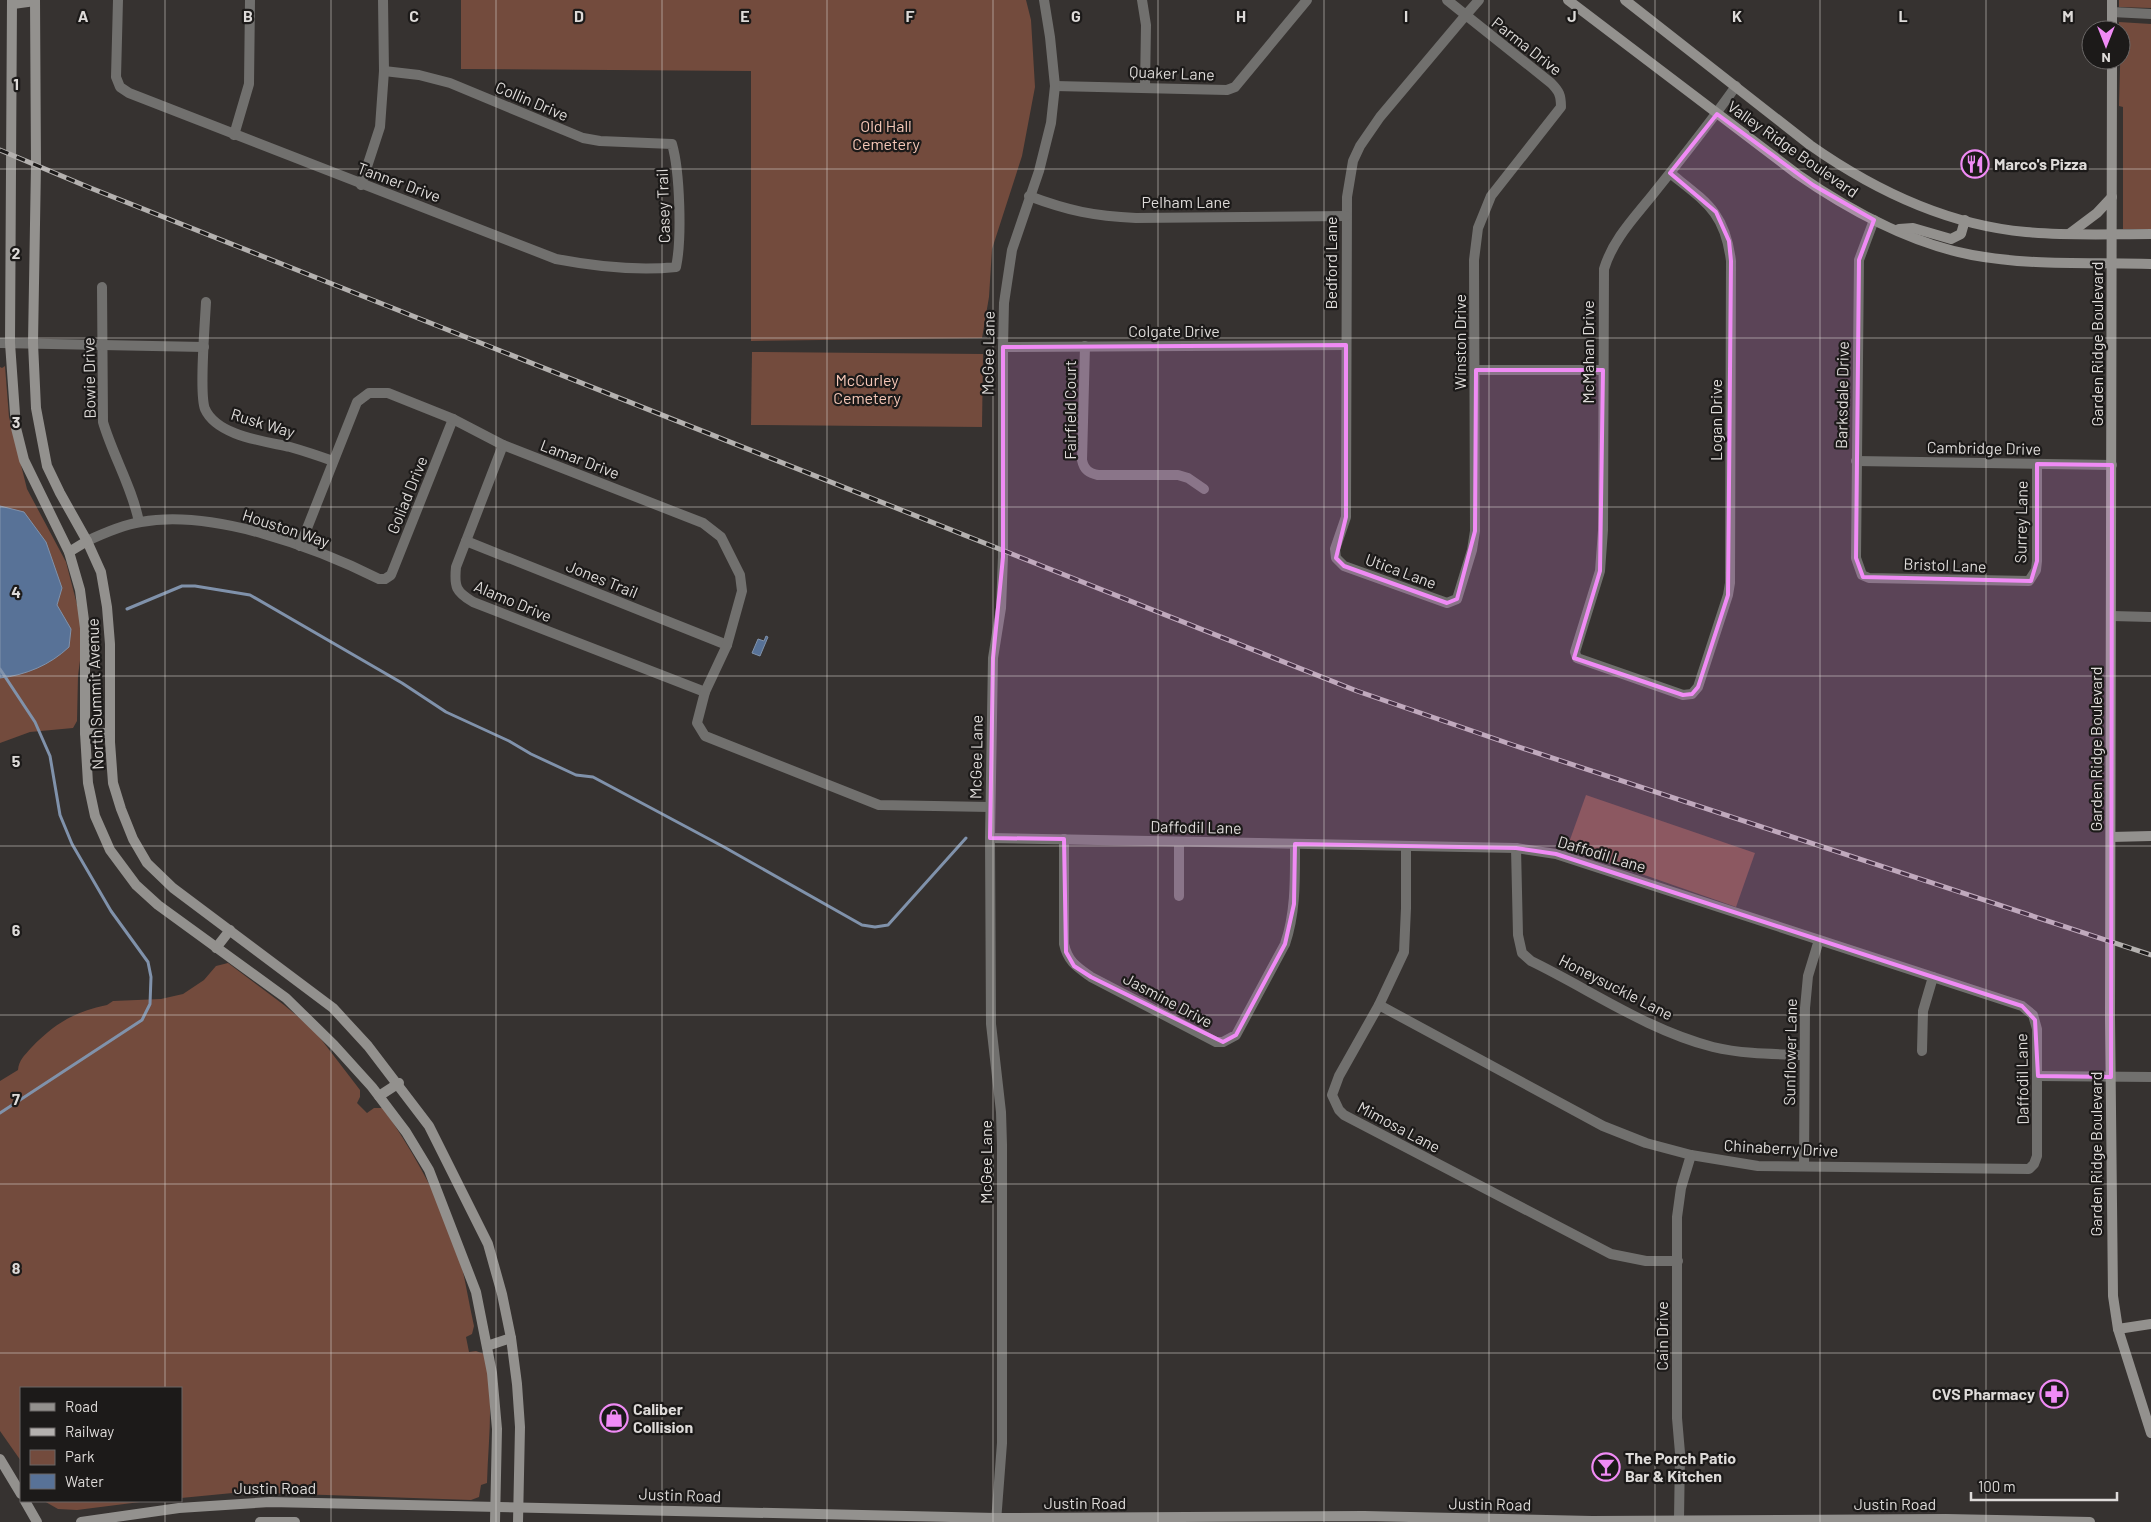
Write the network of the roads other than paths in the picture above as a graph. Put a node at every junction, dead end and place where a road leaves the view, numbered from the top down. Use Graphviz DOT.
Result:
graph roads {
  1 [pos="118,0"];
  2 [pos="250,0"];
  3 [pos="383,0"];
  4 [pos="1044,0"];
  5 [pos="1142,0"];
  6 [pos="1307,0"];
  7 [pos="1447,0"];
  8 [pos="1479,0"];
  9 [pos="1568,0"];
  10 [pos="1625,0"];
  11 [pos="2112,0"];
  12 [pos="35,1"];
  13 [pos="13,2"];
  14 [pos="2112,12"];
  15 [pos="2151,14"];
  16 [pos="1466,16"];
  17 [pos="2112,20"];
  18 [pos="2112,70"];
  19 [pos="384,72"];
  20 [pos="1055,86"];
  21 [pos="1736,86"];
  22 [pos="1145,87"];
  23 [pos="1561,99"];
  24 [pos="1717,114"];
  25 [pos="234,135"];
  26 [pos="672,144"];
  27 [pos="1670,173"];
  28 [pos="362,184"];
  29 [pos="1029,196"];
  30 [pos="2112,197"];
  31 [pos="1346,216"];
  32 [pos="1874,220"];
  33 [pos="1965,220"];
  34 [pos="1896,229"];
  35 [pos="2069,234"];
  36 [pos="2112,234"];
  37 [pos="2151,234"];
  38 [pos="2112,264"];
  39 [pos="2151,264"];
  40 [pos="676,267"];
  41 [pos="102,287"];
  42 [pos="206,302"];
  43 [pos="5,343"];
  44 [pos="33,343"];
  45 [pos="103,344"];
  46 [pos="1346,345"];
  47 [pos="1085,346"];
  48 [pos="204,347"];
  49 [pos="1003,347"];
  50 [pos="1476,370"];
  51 [pos="1602,370"];
  52 [pos="453,419"];
  53 [pos="503,445"];
  54 [pos="1856,461"];
  55 [pos="333,462"];
  56 [pos="2037,464"];
  57 [pos="2112,465"];
  58 [pos="1204,489"];
  59 [pos="139,522"];
  60 [pos="87,541"];
  61 [pos="466,541"];
  62 [pos="300,546"];
  63 [pos="68,552"];
  64 [pos="1344,566"];
  65 [pos="1860,572"];
  66 [pos="384,579"];
  67 [pos="2030,580"];
  68 [pos="1448,603"];
  69 [pos="2112,616"];
  70 [pos="2151,617"];
  71 [pos="727,645"];
  72 [pos="1577,658"];
  73 [pos="705,692"];
  74 [pos="84,733"];
  75 [pos="110,733"];
  76 [pos="990,807"];
  77 [pos="2151,836"];
  78 [pos="2111,837"];
  79 [pos="990,838"];
  80 [pos="1064,840"];
  81 [pos="1180,842"];
  82 [pos="1295,844"];
  83 [pos="1406,846"];
  84 [pos="1516,848"];
  85 [pos="1179,896"];
  86 [pos="230,930"];
  87 [pos="1819,940"];
  88 [pos="216,948"];
  89 [pos="1933,977"];
  90 [pos="1379,1005"];
  91 [pos="1922,1051"];
  92 [pos="1803,1055"];
  93 [pos="2038,1076"];
  94 [pos="2111,1077"];
  95 [pos="2151,1078"];
  96 [pos="399,1084"];
  97 [pos="378,1096"];
  98 [pos="1690,1155"];
  99 [pos="2034,1164"];
  100 [pos="1804,1166"];
  101 [pos="1678,1261"];
  102 [pos="2151,1324"];
  103 [pos="2118,1329"];
  104 [pos="511,1338"];
  105 [pos="487,1346"];
  106 [pos="2151,1433"];
  107 [pos="0,1459"];
  108 [pos="20,1492"];
  109 [pos="26,1502"];
  110 [pos="495,1506"];
  111 [pos="518,1506"];
  112 [pos="1275,1519"];
  113 [pos="1679,1519"];
  114 [pos="996,1520"];
  115 [pos="1763,1520"];
  116 [pos="1943,1520"];
  117 [pos="1592,1521"];
  118 [pos="37,1522"];
  119 [pos="81,1522"];
  120 [pos="260,1522"];
  121 [pos="295,1522"];
  122 [pos="495,1522"];
  123 [pos="518,1522"];
  124 [pos="2090,1522"];
  1 -- 25 [label="street, Tanner Drive"];
  2 -- 25 [label="street"];
  3 -- 19 [label="street"];
  4 -- 20 [label="street, McGee Lane"];
  5 -- 22 [label="street"];
  6 -- 22 [label="street, Quaker Lane"];
  7 -- 16 [label="street, Parma Drive"];
  8 -- 16 [label="street, Bedford Lane"];
  9 -- 24 [label="main road, Valley Ridge Boulevard"];
  10 -- 21 [label="main road, Valley Ridge Boulevard"];
  11 -- 14 [label="main road"];
  12 -- 13 [label="main road"];
  12 -- 44 [label="main road, North Summit Avenue"];
  13 -- 43 [label="main road, North Summit Avenue"];
  14 -- 15 [label="street"];
  14 -- 17 [label="main road"];
  16 -- 23 [label="street, Parma Drive"];
  16 -- 31 [label="street, Bedford Lane"];
  18 -- 30 [label="main road, Garden Ridge Boulevard"];
  19 -- 26 [label="street, Collin Drive"];
  19 -- 28 [label="street"];
  20 -- 22 [label="street, Quaker Lane"];
  20 -- 29 [label="street, McGee Lane"];
  21 -- 24 [label="street, McMahan Drive"];
  21 -- 33 [label="main road, Valley Ridge Boulevard"];
  23 -- 50 [label="street, Winston Drive"];
  24 -- 27 [label="street, McMahan Drive"];
  24 -- 32 [label="main road, Valley Ridge Boulevard"];
  25 -- 28 [label="street, Tanner Drive"];
  26 -- 40 [label="street, Casey Trail"];
  27 -- 51 [label="street, McMahan Drive"];
  27 -- 72 [label="street, Logan Drive"];
  28 -- 40 [label="street, Tanner Drive"];
  29 -- 31 [label="street, Pelham Lane"];
  29 -- 49 [label="street, McGee Lane"];
  30 -- 35 [label="main road"];
  30 -- 36 [label="main road, Garden Ridge Boulevard"];
  31 -- 46 [label="street, Bedford Lane"];
  32 -- 34 [label="main road, Valley Ridge Boulevard"];
  32 -- 54 [label="street, Barksdale Drive"];
  33 -- 34 [label="main road"];
  33 -- 35 [label="main road, Valley Ridge Boulevard"];
  34 -- 38 [label="main road, Valley Ridge Boulevard"];
  35 -- 36 [label="main road, Valley Ridge Boulevard"];
  36 -- 37 [label="main road, Valley Ridge Boulevard"];
  36 -- 38 [label="main road, Garden Ridge Boulevard"];
  38 -- 39 [label="main road, Valley Ridge Boulevard"];
  38 -- 57 [label="main road, Garden Ridge Boulevard"];
  41 -- 45 [label="street, Bowie Drive"];
  42 -- 48 [label="street, Rusk Way"];
  43 -- 44 [label="street"];
  43 -- 63 [label="main road, North Summit Avenue"];
  44 -- 45 [label="street"];
  44 -- 60 [label="main road, North Summit Avenue"];
  45 -- 48 [label="street"];
  45 -- 59 [label="street, Bowie Drive"];
  46 -- 47 [label="street, Colgate Drive"];
  46 -- 64 [label="street, Bedford Lane"];
  47 -- 49 [label="street, Colgate Drive"];
  47 -- 58 [label="street, Fairfield Court"];
  48 -- 55 [label="street, Rusk Way"];
  49 -- 76 [label="street, McGee Lane"];
  50 -- 51 [label="street"];
  50 -- 68 [label="street, Winston Drive"];
  51 -- 72 [label="street, McMahan Drive"];
  52 -- 53 [label="street, Lamar Drive"];
  52 -- 55 [label="street, Lamar Drive"];
  52 -- 66 [label="street, Goliad Drive"];
  53 -- 61 [label="street, Alamo Drive"];
  53 -- 71 [label="street, Lamar Drive"];
  54 -- 56 [label="street, Cambridge Drive"];
  54 -- 65 [label="street, Barksdale Drive"];
  55 -- 62 [label="street, Lamar Drive"];
  56 -- 57 [label="street, Cambridge Drive"];
  56 -- 67 [label="street, Surrey Lane"];
  57 -- 69 [label="main road, Garden Ridge Boulevard"];
  59 -- 60 [label="street, Houston Way"];
  59 -- 62 [label="street, Houston Way"];
  60 -- 63 [label="main road"];
  60 -- 75 [label="main road, North Summit Avenue"];
  61 -- 71 [label="street, Jones Trail"];
  61 -- 73 [label="street, Alamo Drive"];
  62 -- 66 [label="street, Houston Way"];
  63 -- 74 [label="main road, North Summit Avenue"];
  64 -- 68 [label="street, Utica Lane"];
  65 -- 67 [label="street, Bristol Lane"];
  69 -- 70 [label="street"];
  69 -- 78 [label="main road, Garden Ridge Boulevard"];
  71 -- 73 [label="street, Lamar Drive"];
  73 -- 76 [label="street, Lamar Drive"];
  74 -- 75 [label="main road"];
  74 -- 88 [label="main road, North Summit Avenue"];
  75 -- 86 [label="main road, North Summit Avenue"];
  76 -- 79 [label="street, McGee Lane"];
  77 -- 78 [label="main road"];
  78 -- 94 [label="main road, Garden Ridge Boulevard"];
  79 -- 80 [label="street, Daffodil Lane"];
  79 -- 114 [label="street, McGee Lane"];
  80 -- 81 [label="street, Daffodil Lane"];
  80 -- 82 [label="street, Jasmine Drive"];
  81 -- 82 [label="street, Daffodil Lane"];
  81 -- 85 [label="street"];
  82 -- 83 [label="street, Daffodil Lane"];
  83 -- 84 [label="street, Daffodil Lane"];
  83 -- 90 [label="street, Mimosa Lane"];
  84 -- 87 [label="street, Daffodil Lane"];
  84 -- 92 [label="street, Honeysuckle Lane"];
  86 -- 88 [label="main road"];
  86 -- 96 [label="main road, North Summit Avenue"];
  87 -- 89 [label="street, Daffodil Lane"];
  87 -- 92 [label="street, Sunflower Lane"];
  88 -- 97 [label="main road, North Summit Avenue"];
  89 -- 91 [label="street"];
  89 -- 93 [label="street, Daffodil Lane"];
  90 -- 98 [label="street, Chinaberry Drive"];
  90 -- 101 [label="street, Mimosa Lane"];
  92 -- 100 [label="street, Sunflower Lane"];
  93 -- 94 [label="street"];
  93 -- 99 [label="street, Daffodil Lane"];
  94 -- 95 [label="street"];
  94 -- 103 [label="main road, Garden Ridge Boulevard"];
  96 -- 97 [label="main road"];
  96 -- 104 [label="main road, North Summit Avenue"];
  97 -- 105 [label="main road, North Summit Avenue"];
  98 -- 100 [label="street, Chinaberry Drive"];
  98 -- 101 [label="street, Cain Drive"];
  99 -- 100 [label="street, Chinaberry Drive"];
  101 -- 113 [label="street, Cain Drive"];
  102 -- 103 [label="main road"];
  103 -- 106 [label="main road, Garden Ridge Boulevard"];
  104 -- 105 [label="main road"];
  104 -- 111 [label="main road, North Summit Avenue"];
  105 -- 110 [label="main road, North Summit Avenue"];
  107 -- 108 [label="main road"];
  109 -- 118 [label="main road"];
  110 -- 111 [label="main road, Justin Road"];
  110 -- 119 [label="main road, Justin Road"];
  110 -- 122 [label="main road, North Summit Avenue"];
  111 -- 114 [label="main road, Justin Road"];
  111 -- 123 [label="main road, North Summit Avenue"];
  112 -- 114 [label="main road, Justin Road"];
  112 -- 117 [label="main road, Justin Road"];
  113 -- 115 [label="main road, Justin Road"];
  113 -- 117 [label="main road, Justin Road"];
  115 -- 116 [label="main road, Justin Road"];
  116 -- 124 [label="main road, Justin Road"];
  120 -- 121 [label="main road, Justin Road"];
}
